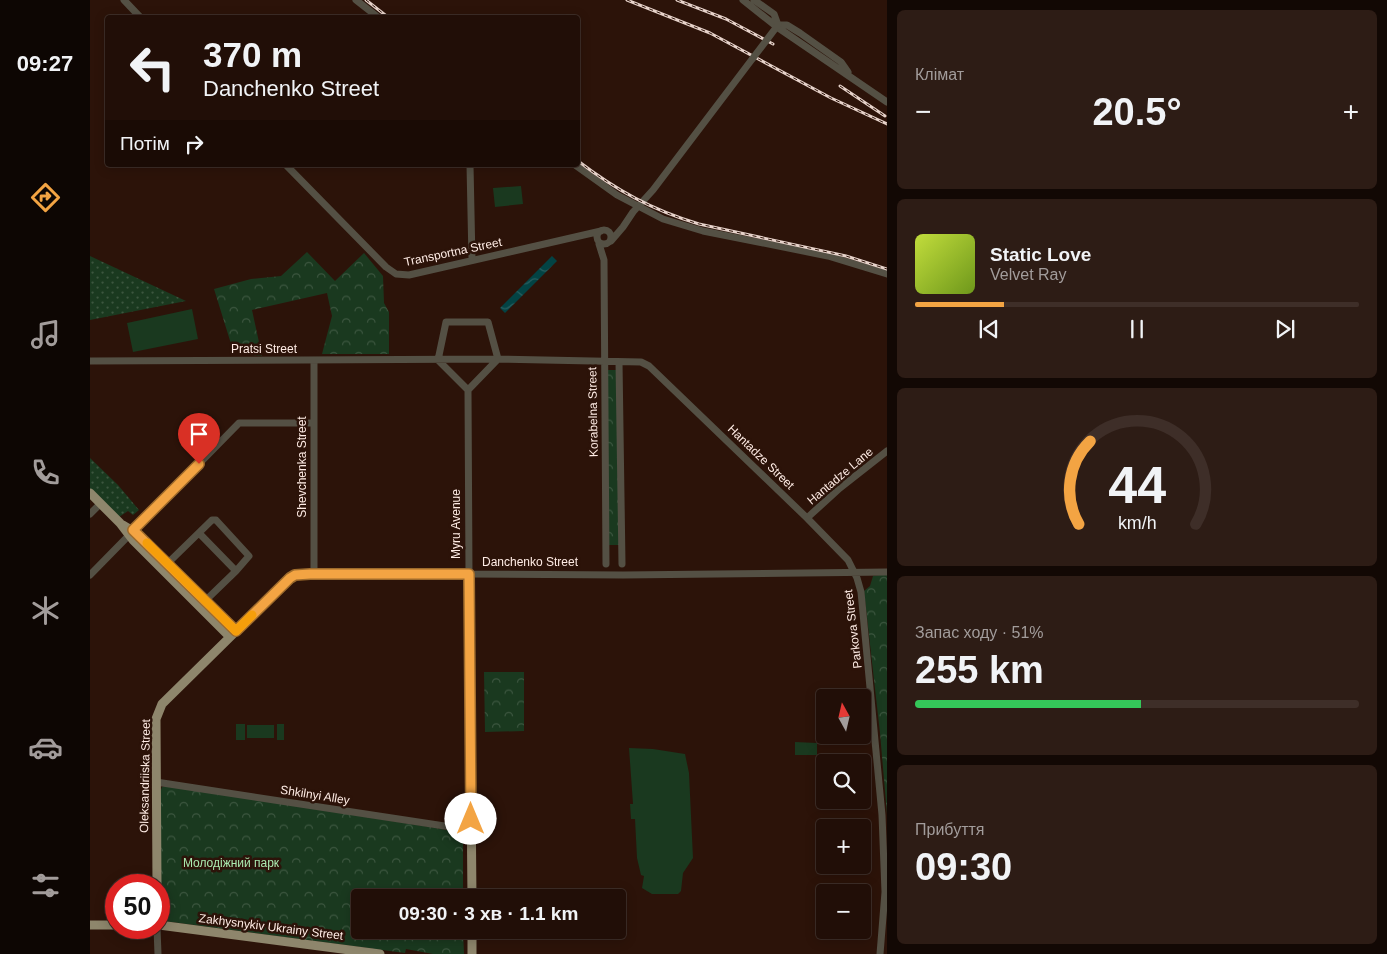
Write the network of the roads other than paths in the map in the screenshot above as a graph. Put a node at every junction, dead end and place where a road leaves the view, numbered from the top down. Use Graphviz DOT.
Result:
graph roads {
  1 [pos="124,0"];
  2 [pos="356,0"];
  3 [pos="743,0"];
  4 [pos="754,0"];
  5 [pos="139,15"];
  6 [pos="375,15"];
  7 [pos="778,25"];
  8 [pos="852,78"];
  9 [pos="887,102"];
  10 [pos="288,167"];
  11 [pos="470,167"];
  12 [pos="578,167"];
  13 [pos="638,206"];
  14 [pos="625,224"];
  15 [pos="602,230"];
  16 [pos="578,236"];
  17 [pos="598,242"];
  18 [pos="610,242"];
  19 [pos="472,260"];
  20 [pos="604,260"];
  21 [pos="887,274"];
  22 [pos="498,359"];
  23 [pos="314,360"];
  24 [pos="438,360"];
  25 [pos="90,361"];
  26 [pos="604,362"];
  27 [pos="619,362"];
  28 [pos="468,390"];
  29 [pos="313,423"];
  30 [pos="887,451"];
  31 [pos="90,493"];
  32 [pos="100,504"];
  33 [pos="90,514"];
  34 [pos="807,518"];
  35 [pos="131,533"];
  36 [pos="199,533"];
  37 [pos="168,563"];
  38 [pos="606,564"];
  39 [pos="622,564"];
  40 [pos="236,571"];
  41 [pos="855,572"];
  42 [pos="887,572"];
  43 [pos="314,574"];
  44 [pos="469,574"];
  45 [pos="90,575"];
  46 [pos="205,601"];
  47 [pos="233,634"];
  48 [pos="156,782"];
  49 [pos="471,830"];
  50 [pos="157,874"];
  51 [pos="472,889"];
  52 [pos="90,925"];
  53 [pos="105,925"];
  54 [pos="170,928"];
  55 [pos="158,939"];
  56 [pos="472,939"];
  57 [pos="158,954"];
  58 [pos="380,954"];
  59 [pos="472,954"];
  60 [pos="880,954"];
  1 -- 5 [label="street"];
  2 -- 6 [label="street"];
  3 -- 8 [label="street"];
  4 -- 7 [label="street"];
  7 -- 8 [label="street"];
  7 -- 13 [label="street, bridge"];
  8 -- 9 [label="street"];
  10 -- 19 [label="street, Transportna Street"];
  11 -- 19 [label="street"];
  12 -- 13 [label="street"];
  13 -- 14 [label="street"];
  13 -- 21 [label="street"];
  14 -- 15 [label="street, Transportna Street"];
  14 -- 18 [label="street"];
  15 -- 16 [label="street, Transportna Street"];
  15 -- 17 [label="street"];
  15 -- 18 [label="street"];
  16 -- 17 [label="street, Transportna Street"];
  16 -- 19 [label="street, Transportna Street"];
  17 -- 18 [label="street"];
  17 -- 20 [label="street"];
  18 -- 20 [label="street"];
  20 -- 26 [label="street, Korabelna Street"];
  22 -- 24 [label="street, Pratsi Street"];
  22 -- 24 [label="street"];
  22 -- 26 [label="street"];
  22 -- 28 [label="street"];
  23 -- 24 [label="street, Pratsi Street"];
  23 -- 25 [label="street, Pratsi Street"];
  23 -- 29 [label="street, Shevchenka Street"];
  24 -- 28 [label="street"];
  26 -- 27 [label="street"];
  26 -- 38 [label="street, Korabelna Street"];
  27 -- 34 [label="street, Hantadze Street"];
  27 -- 39 [label="street"];
  28 -- 44 [label="street, Myru Avenue"];
  29 -- 35 [label="street"];
  29 -- 43 [label="street, Shevchenka Street"];
  30 -- 34 [label="street, Hantadze Lane"];
  31 -- 32 [label="main road"];
  32 -- 33 [label="street"];
  32 -- 35 [label="main road"];
  34 -- 41 [label="street, Hantadze Street"];
  35 -- 37 [label="main road"];
  35 -- 45 [label="street"];
  35 -- 47 [label="main road"];
  36 -- 37 [label="street"];
  36 -- 40 [label="street"];
  36 -- 40 [label="street"];
  37 -- 46 [label="main road"];
  40 -- 46 [label="street"];
  41 -- 42 [label="street, Danchenko Street"];
  41 -- 44 [label="street, Danchenko Street"];
  41 -- 60 [label="street, Parkova Street"];
  43 -- 44 [label="main road, Danchenko Street"];
  43 -- 47 [label="main road, Danchenko Street"];
  44 -- 49 [label="main road, Myru Avenue"];
  46 -- 47 [label="main road"];
  47 -- 48 [label="main road, Oleksandriiska Street"];
  48 -- 49 [label="street, Shkilnyi Alley"];
  48 -- 50 [label="main road, Oleksandriiska Street"];
  49 -- 51 [label="main road, Myru Avenue"];
  52 -- 53 [label="main road"];
  54 -- 58 [label="main road, Zakhysnykiv Ukrainy Street"];
  55 -- 57 [label="street"];
  56 -- 59 [label="main road"];
}
